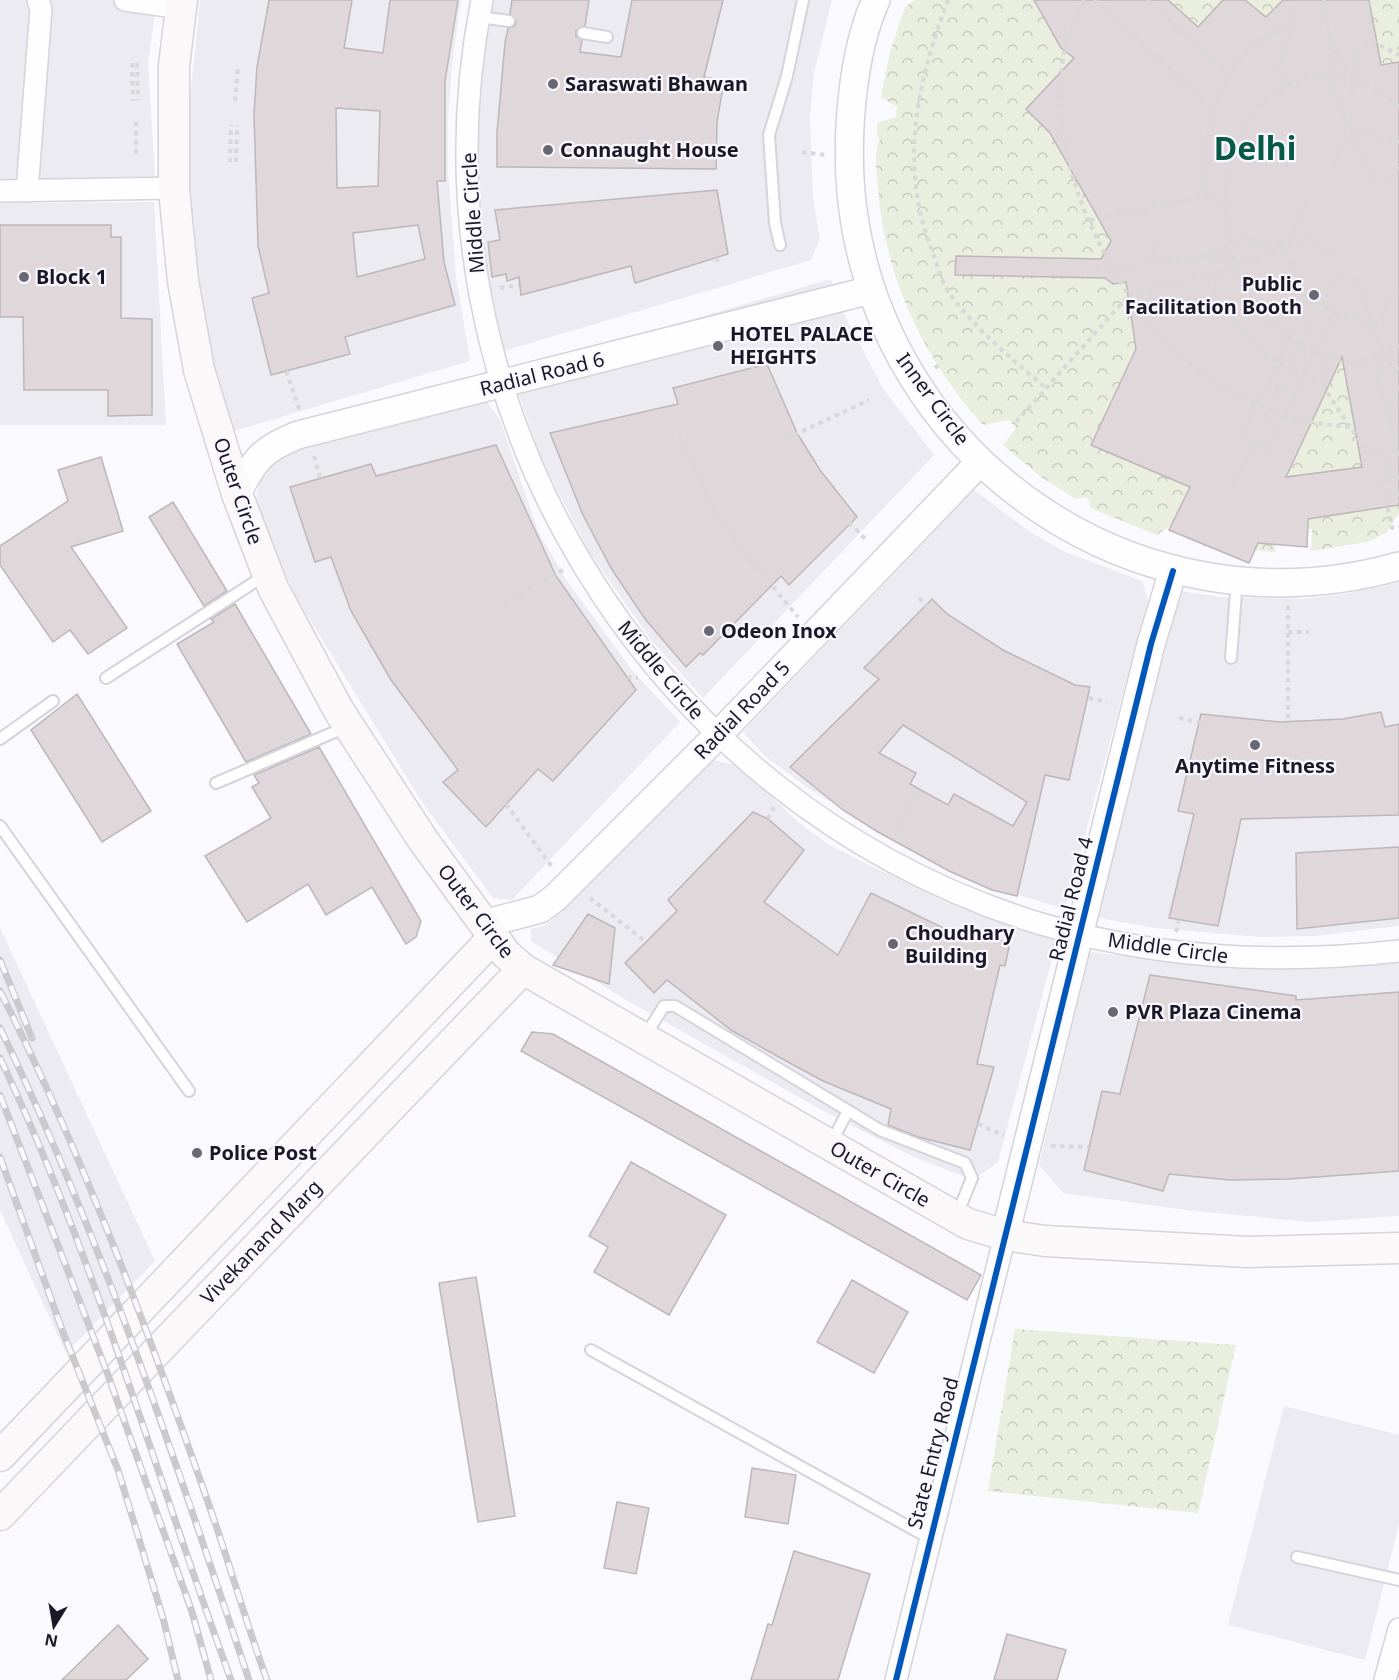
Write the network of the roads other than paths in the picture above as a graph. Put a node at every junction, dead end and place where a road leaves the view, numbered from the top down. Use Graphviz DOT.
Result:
graph roads {
  1 [pos="38,0"];
  2 [pos="125,0"];
  3 [pos="803,0"];
  4 [pos="876,0"];
  5 [pos="181,4"];
  6 [pos="481,8"];
  7 [pos="509,21"];
  8 [pos="583,33"];
  9 [pos="607,37"];
  10 [pos="174,188"];
  11 [pos="0,191"];
  12 [pos="27,191"];
  13 [pos="780,244"];
  14 [pos="871,290"];
  15 [pos="501,383"];
  16 [pos="980,462"];
  17 [pos="237,494"];
  18 [pos="1399,566"];
  19 [pos="1173,571"];
  20 [pos="267,574"];
  21 [pos="1237,580"];
  22 [pos="1231,658"];
  23 [pos="106,678"];
  24 [pos="53,701"];
  25 [pos="349,726"];
  26 [pos="717,736"];
  27 [pos="0,739"];
  28 [pos="216,783"];
  29 [pos="0,826"];
  30 [pos="488,931"];
  31 [pos="1079,934"];
  32 [pos="1399,951"];
  33 [pos="523,969"];
  34 [pos="643,1039"];
  35 [pos="189,1090"];
  36 [pos="848,1111"];
  37 [pos="830,1145"];
  38 [pos="956,1217"];
  39 [pos="1005,1235"];
  40 [pos="1399,1248"];
  41 [pos="1351,1251"];
  42 [pos="1399,1264"];
  43 [pos="152,1297"];
  44 [pos="180,1326"];
  45 [pos="591,1350"];
  46 [pos="0,1456"];
  47 [pos="0,1515"];
  48 [pos="929,1538"];
  49 [pos="1297,1557"];
  50 [pos="1399,1580"];
  51 [pos="1399,1629"];
  52 [pos="896,1680"];
  53 [pos="1386,1680"];
  1 -- 12 [label="street"];
  2 -- 5 [label="street"];
  3 -- 13 [label="lane"];
  4 -- 14 [label="street, Inner Circle"];
  5 -- 10 [label="main road, Outer Circle"];
  6 -- 7 [label="lane"];
  6 -- 15 [label="street, Middle Circle"];
  8 -- 9 [label="lane"];
  10 -- 12 [label="street"];
  10 -- 17 [label="main road, Outer Circle"];
  11 -- 12 [label="street"];
  14 -- 15 [label="street, Radial Road 6"];
  14 -- 16 [label="street, Inner Circle"];
  15 -- 17 [label="street, Radial Road 6"];
  15 -- 26 [label="street, Middle Circle"];
  16 -- 19 [label="street, Inner Circle"];
  16 -- 26 [label="street, Radial Road 5"];
  17 -- 20 [label="main road, Outer Circle"];
  18 -- 21 [label="street, Inner Circle"];
  19 -- 21 [label="street, Inner Circle"];
  19 -- 31 [label="street, Radial Road 4"];
  20 -- 23 [label="lane"];
  20 -- 25 [label="main road, Outer Circle"];
  21 -- 22 [label="lane"];
  24 -- 27 [label="lane"];
  25 -- 28 [label="lane"];
  25 -- 30 [label="main road, Outer Circle"];
  26 -- 30 [label="street, Radial Road 5"];
  26 -- 31 [label="street, Middle Circle"];
  29 -- 35 [label="lane"];
  30 -- 33 [label="main road, Outer Circle"];
  30 -- 43 [label="main road, Vivekanand Marg"];
  31 -- 32 [label="street, Middle Circle"];
  31 -- 39 [label="street, Radial Road 4"];
  33 -- 34 [label="main road, Outer Circle"];
  33 -- 44 [label="main road, Vivekanand Marg"];
  34 -- 36 [label="lane"];
  34 -- 37 [label="main road, Outer Circle"];
  36 -- 37 [label="lane"];
  36 -- 38 [label="lane"];
  37 -- 38 [label="main road, Outer Circle"];
  38 -- 39 [label="main road, Outer Circle"];
  39 -- 41 [label="main road, Outer Circle"];
  39 -- 48 [label="street, State Entry Road"];
  40 -- 41 [label="main road, Outer Circle"];
  41 -- 42 [label="main road"];
  43 -- 44 [label="main road"];
  43 -- 46 [label="main road, Vivekanand Marg"];
  44 -- 47 [label="main road, Vivekanand Marg"];
  45 -- 48 [label="lane"];
  48 -- 52 [label="street, State Entry Road"];
  49 -- 50 [label="lane"];
  51 -- 53 [label="street"];
}
